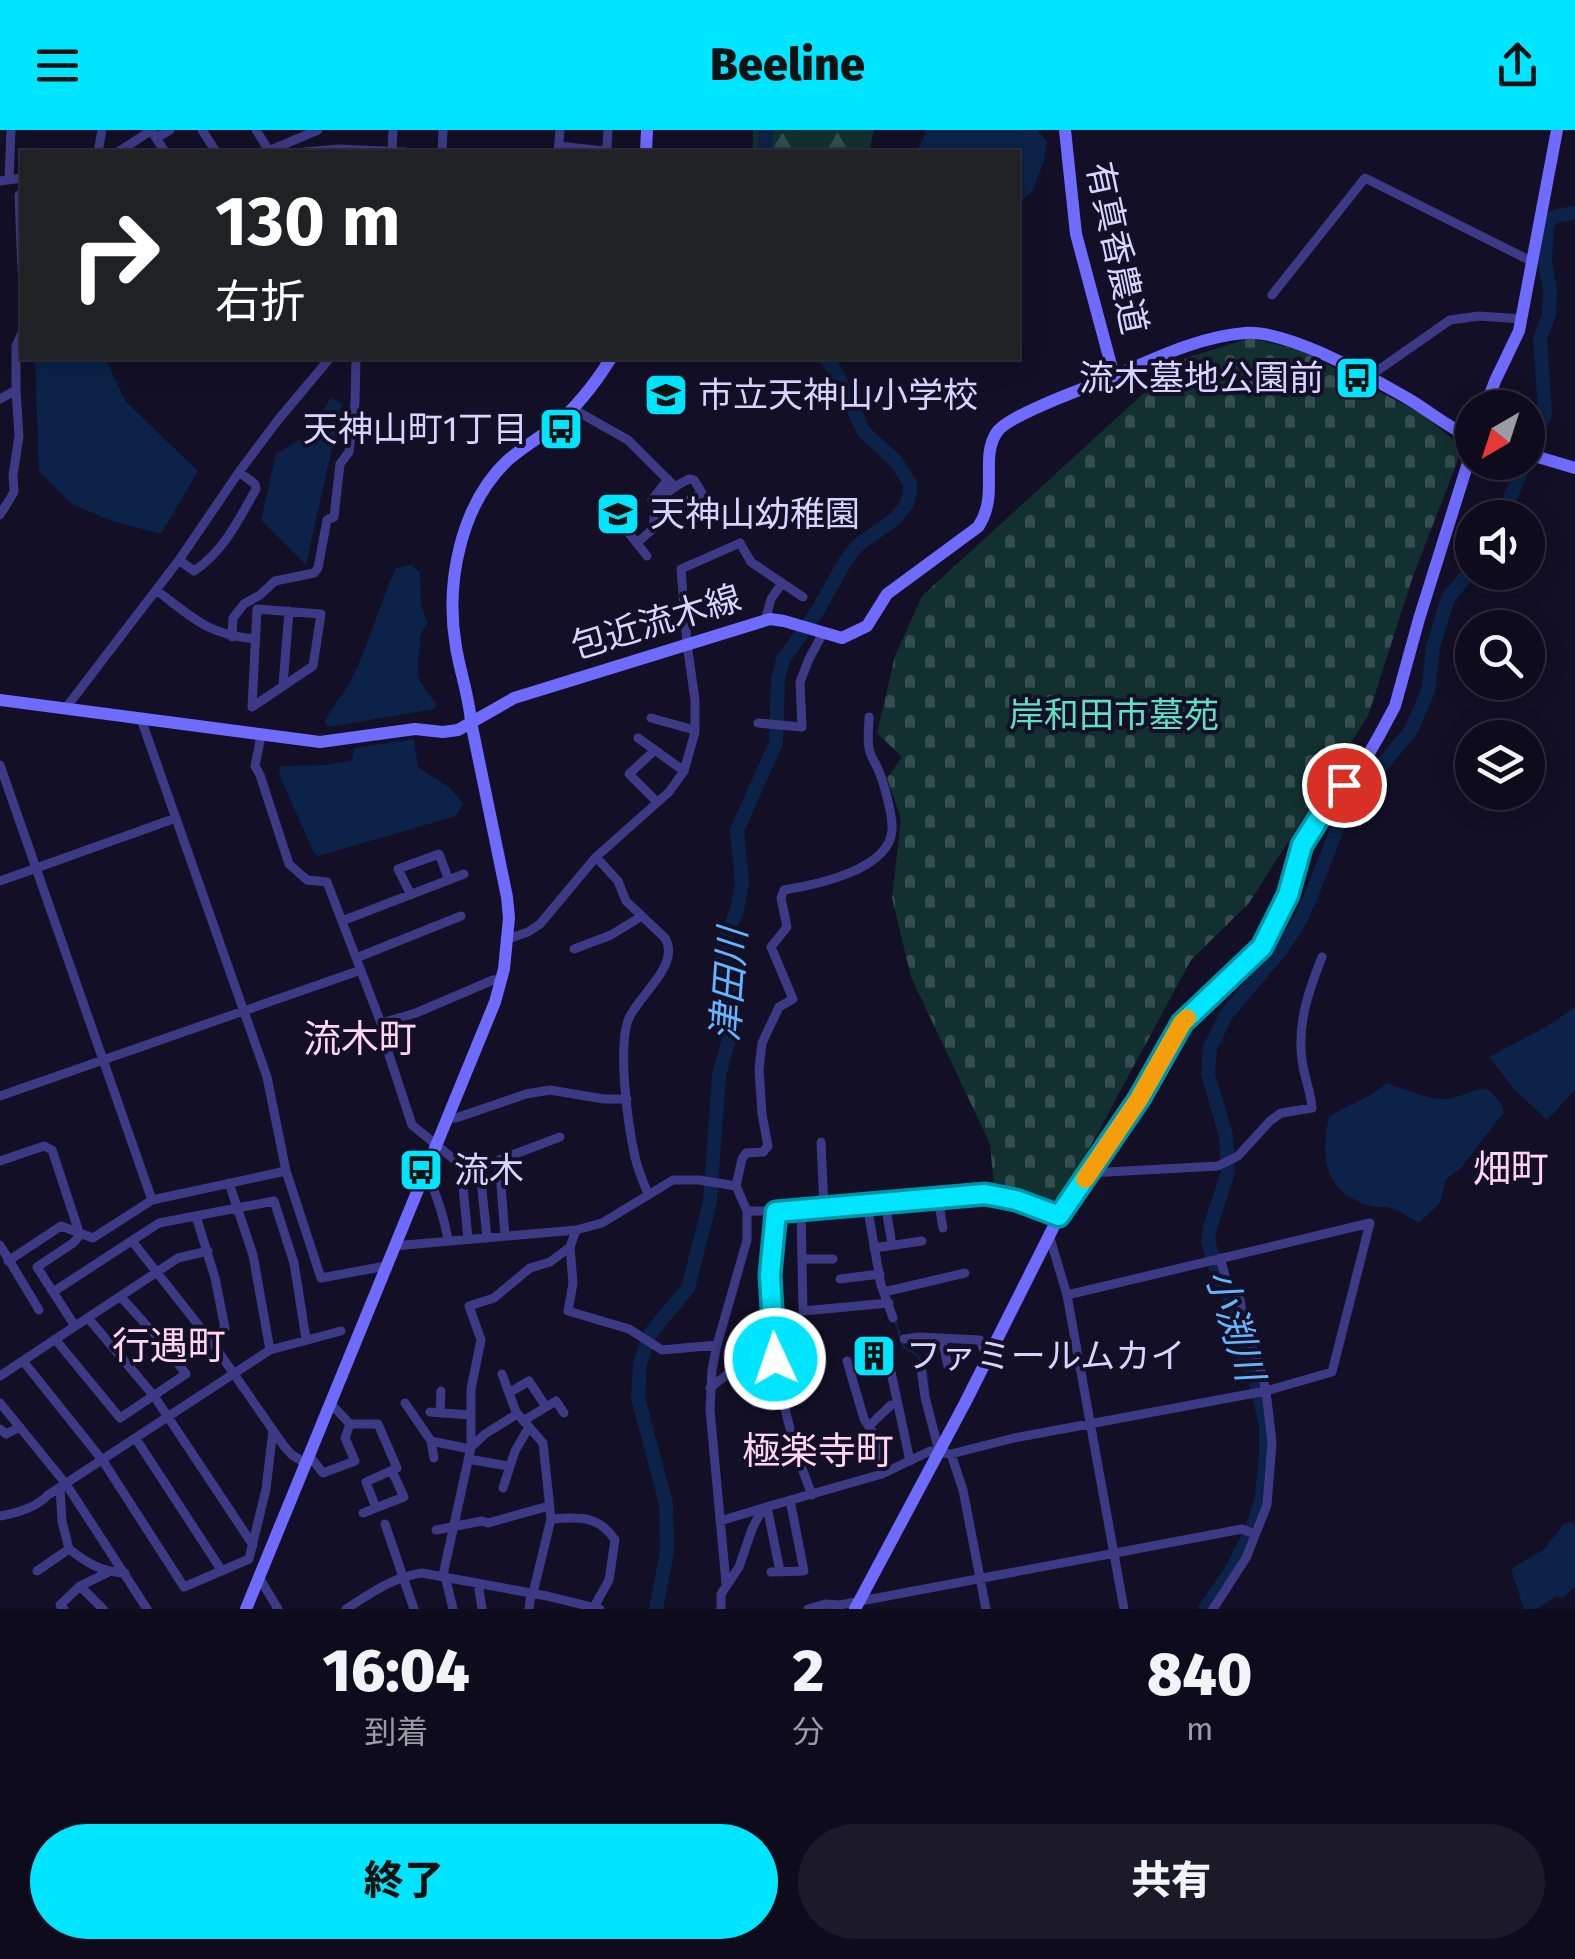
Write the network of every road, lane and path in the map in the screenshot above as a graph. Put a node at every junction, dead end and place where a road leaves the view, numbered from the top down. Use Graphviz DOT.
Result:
graph roads {
  1 [pos="12,130"];
  2 [pos="170,130"];
  3 [pos="560,130"];
  4 [pos="1065,130"];
  5 [pos="1558,130"];
  6 [pos="313,131"];
  7 [pos="153,133"];
  8 [pos="558,149"];
  9 [pos="128,150"];
  10 [pos="272,150"];
  11 [pos="328,150"];
  12 [pos="357,150"];
  13 [pos="5,180"];
  14 [pos="20,197"];
  15 [pos="1533,262"];
  16 [pos="1272,295"];
  17 [pos="1522,319"];
  18 [pos="20,337"];
  19 [pos="328,360"];
  20 [pos="356,360"];
  21 [pos="611,360"];
  22 [pos="1114,376"];
  23 [pos="1367,378"];
  24 [pos="16,390"];
  25 [pos="1492,390"];
  26 [pos="0,399"];
  27 [pos="573,409"];
  28 [pos="1455,428"];
  29 [pos="1545,459"];
  30 [pos="1575,468"];
  31 [pos="239,472"];
  32 [pos="1463,480"];
  33 [pos="671,483"];
  34 [pos="652,500"];
  35 [pos="0,515"];
  36 [pos="654,528"];
  37 [pos="628,532"];
  38 [pos="751,538"];
  39 [pos="740,543"];
  40 [pos="637,544"];
  41 [pos="648,556"];
  42 [pos="179,560"];
  43 [pos="782,583"];
  44 [pos="156,590"];
  45 [pos="803,597"];
  46 [pos="289,611"];
  47 [pos="765,621"];
  48 [pos="820,632"];
  49 [pos="232,637"];
  50 [pos="256,639"];
  51 [pos="686,644"];
  52 [pos="283,685"];
  53 [pos="0,700"];
  54 [pos="252,707"];
  55 [pos="65,708"];
  56 [pos="868,717"];
  57 [pos="651,718"];
  58 [pos="141,719"];
  59 [pos="471,722"];
  60 [pos="758,723"];
  61 [pos="695,732"];
  62 [pos="256,734"];
  63 [pos="638,738"];
  64 [pos="655,750"];
  65 [pos="0,765"];
  66 [pos="684,770"];
  67 [pos="658,802"];
  68 [pos="176,818"];
  69 [pos="596,857"];
  70 [pos="37,868"];
  71 [pos="464,874"];
  72 [pos="0,880"];
  73 [pos="449,880"];
  74 [pos="411,895"];
  75 [pos="461,916"];
  76 [pos="642,916"];
  77 [pos="342,921"];
  78 [pos="508,939"];
  79 [pos="574,949"];
  80 [pos="1322,957"];
  81 [pos="356,958"];
  82 [pos="361,970"];
  83 [pos="501,979"];
  84 [pos="244,1011"];
  85 [pos="381,1023"];
  86 [pos="104,1060"];
  87 [pos="0,1096"];
  88 [pos="628,1099"];
  89 [pos="447,1117"];
  90 [pos="560,1137"];
  91 [pos="821,1142"];
  92 [pos="436,1144"];
  93 [pos="0,1161"];
  94 [pos="286,1171"];
  95 [pos="424,1172"];
  96 [pos="1089,1173"];
  97 [pos="462,1176"];
  98 [pos="229,1183"];
  99 [pos="736,1186"];
  100 [pos="648,1194"];
  101 [pos="502,1196"];
  102 [pos="483,1198"];
  103 [pos="938,1198"];
  104 [pos="152,1200"];
  105 [pos="885,1203"];
  106 [pos="867,1204"];
  107 [pos="237,1207"];
  108 [pos="824,1208"];
  109 [pos="801,1210"];
  110 [pos="747,1211"];
  111 [pos="776,1212"];
  112 [pos="466,1215"];
  113 [pos="196,1216"];
  114 [pos="443,1216"];
  115 [pos="1059,1216"];
  116 [pos="943,1228"];
  117 [pos="576,1230"];
  118 [pos="1050,1234"];
  119 [pos="80,1235"];
  120 [pos="505,1236"];
  121 [pos="487,1238"];
  122 [pos="891,1238"];
  123 [pos="468,1239"];
  124 [pos="448,1240"];
  125 [pos="132,1241"];
  126 [pos="922,1241"];
  127 [pos="0,1244"];
  128 [pos="394,1246"];
  129 [pos="570,1246"];
  130 [pos="874,1248"];
  131 [pos="208,1251"];
  132 [pos="1220,1258"];
  133 [pos="802,1259"];
  134 [pos="833,1259"];
  135 [pos="5,1260"];
  136 [pos="386,1266"];
  137 [pos="965,1273"];
  138 [pos="156,1274"];
  139 [pos="880,1274"];
  140 [pos="840,1279"];
  141 [pos="54,1292"];
  142 [pos="884,1292"];
  143 [pos="1066,1295"];
  144 [pos="121,1296"];
  145 [pos="888,1303"];
  146 [pos="39,1310"];
  147 [pos="88,1318"];
  148 [pos="893,1318"];
  149 [pos="75,1326"];
  150 [pos="341,1331"];
  151 [pos="306,1339"];
  152 [pos="904,1339"];
  153 [pos="942,1339"];
  154 [pos="55,1340"];
  155 [pos="211,1341"];
  156 [pos="717,1345"];
  157 [pos="270,1350"];
  158 [pos="888,1358"];
  159 [pos="987,1359"];
  160 [pos="847,1361"];
  161 [pos="23,1362"];
  162 [pos="948,1366"];
  163 [pos="921,1368"];
  164 [pos="234,1374"];
  165 [pos="502,1374"];
  166 [pos="0,1376"];
  167 [pos="710,1388"];
  168 [pos="1266,1390"];
  169 [pos="441,1391"];
  170 [pos="510,1392"];
  171 [pos="154,1396"];
  172 [pos="329,1402"];
  173 [pos="0,1403"];
  174 [pos="405,1403"];
  175 [pos="756,1403"];
  176 [pos="891,1405"];
  177 [pos="546,1407"];
  178 [pos="564,1413"];
  179 [pos="470,1415"];
  180 [pos="168,1418"];
  181 [pos="523,1421"];
  182 [pos="350,1424"];
  183 [pos="1090,1424"];
  184 [pos="20,1426"];
  185 [pos="869,1426"];
  186 [pos="273,1430"];
  187 [pos="2,1434"];
  188 [pos="136,1439"];
  189 [pos="430,1441"];
  190 [pos="470,1452"];
  191 [pos="945,1453"];
  192 [pos="306,1458"];
  193 [pos="434,1458"];
  194 [pos="103,1460"];
  195 [pos="910,1460"];
  196 [pos="508,1466"];
  197 [pos="392,1471"];
  198 [pos="882,1474"];
  199 [pos="62,1486"];
  200 [pos="503,1488"];
  201 [pos="812,1496"];
  202 [pos="790,1500"];
  203 [pos="550,1506"];
  204 [pos="376,1508"];
  205 [pos="765,1508"];
  206 [pos="363,1513"];
  207 [pos="0,1516"];
  208 [pos="551,1519"];
  209 [pos="720,1521"];
  210 [pos="385,1524"];
  211 [pos="454,1524"];
  212 [pos="436,1530"];
  213 [pos="1255,1534"];
  214 [pos="253,1545"];
  215 [pos="68,1548"];
  216 [pos="1114,1554"];
  217 [pos="37,1571"];
  218 [pos="222,1571"];
  219 [pos="110,1572"];
  220 [pos="125,1572"];
  221 [pos="444,1575"];
  222 [pos="404,1576"];
  223 [pos="259,1577"];
  224 [pos="980,1578"];
  225 [pos="478,1583"];
  226 [pos="726,1583"];
  227 [pos="80,1586"];
  228 [pos="532,1593"];
  229 [pos="857,1604"];
  230 [pos="568,1605"];
  231 [pos="101,1608"];
  232 [pos="597,1608"];
  233 [pos="64,1609"];
  234 [pos="147,1609"];
  235 [pos="246,1609"];
  236 [pos="278,1609"];
  237 [pos="346,1609"];
  238 [pos="414,1609"];
  239 [pos="453,1609"];
  240 [pos="482,1609"];
  241 [pos="529,1609"];
  242 [pos="721,1609"];
  243 [pos="808,1609"];
  244 [pos="986,1609"];
  245 [pos="1124,1609"];
  246 [pos="1213,1609"];
  1 -- 13 [label="street"];
  2 -- 7 [label="street"];
  3 -- 8 [label="street"];
  4 -- 22 [label="street, 有真香農道"];
  5 -- 15 [label="street"];
  6 -- 10 [label="street"];
  7 -- 9 [label="street"];
  11 -- 12 [label="street"];
  13 -- 14 [label="street"];
  15 -- 16 [label="street"];
  15 -- 17 [label="street"];
  17 -- 23 [label="street"];
  17 -- 25 [label="street"];
  18 -- 24 [label="street"];
  19 -- 31 [label="street"];
  20 -- 49 [label="street"];
  21 -- 27 [label="street"];
  22 -- 23 [label="street, 包近流木線"];
  22 -- 48 [label="street, 包近流木線"];
  23 -- 28 [label="street, 包近流木線"];
  24 -- 26 [label="street"];
  24 -- 35 [label="street"];
  27 -- 33 [label="street"];
  27 -- 59 [label="street"];
  29 -- 30 [label="street"];
  31 -- 42 [label="street"];
  31 -- 42 [label="street"];
  32 -- 96 [label="street"];
  33 -- 34 [label="street"];
  33 -- 36 [label="street"];
  33 -- 36 [label="street"];
  36 -- 40 [label="street"];
  37 -- 40 [label="street"];
  38 -- 39 [label="street"];
  39 -- 43 [label="street"];
  39 -- 51 [label="street"];
  40 -- 41 [label="street"];
  42 -- 44 [label="street"];
  43 -- 45 [label="street"];
  43 -- 47 [label="street"];
  44 -- 49 [label="street"];
  44 -- 55 [label="street"];
  46 -- 50 [label="street"];
  46 -- 52 [label="street"];
  46 -- 52 [label="street"];
  47 -- 48 [label="street, 包近流木線"];
  47 -- 51 [label="street, 包近流木線"];
  48 -- 60 [label="street"];
  49 -- 50 [label="street"];
  50 -- 54 [label="street"];
  51 -- 59 [label="street, 包近流木線"];
  51 -- 61 [label="street"];
  52 -- 54 [label="street"];
  53 -- 55 [label="street, 包近流木線"];
  54 -- 62 [label="street"];
  55 -- 58 [label="street, 包近流木線"];
  56 -- 99 [label="street"];
  57 -- 61 [label="street"];
  58 -- 62 [label="street, 包近流木線"];
  58 -- 68 [label="street"];
  59 -- 62 [label="street, 包近流木線"];
  59 -- 78 [label="street"];
  61 -- 66 [label="street"];
  62 -- 77 [label="street"];
  63 -- 64 [label="street"];
  64 -- 66 [label="street"];
  64 -- 67 [label="street"];
  65 -- 70 [label="street"];
  66 -- 67 [label="street"];
  67 -- 69 [label="street"];
  68 -- 70 [label="street"];
  68 -- 84 [label="street"];
  69 -- 76 [label="street"];
  69 -- 78 [label="street"];
  70 -- 72 [label="street"];
  70 -- 86 [label="street"];
  71 -- 73 [label="street"];
  73 -- 74 [label="street"];
  73 -- 74 [label="street"];
  74 -- 77 [label="street"];
  75 -- 81 [label="street"];
  76 -- 79 [label="street"];
  76 -- 88 [label="street"];
  77 -- 81 [label="street"];
  78 -- 83 [label="street"];
  80 -- 96 [label="street"];
  81 -- 82 [label="street"];
  82 -- 84 [label="street"];
  82 -- 85 [label="street"];
  83 -- 85 [label="street"];
  83 -- 89 [label="street"];
  84 -- 86 [label="street"];
  84 -- 94 [label="street"];
  85 -- 92 [label="street"];
  86 -- 87 [label="street"];
  86 -- 104 [label="street"];
  88 -- 89 [label="street"];
  88 -- 100 [label="street"];
  89 -- 92 [label="street"];
  90 -- 101 [label="street"];
  91 -- 108 [label="street"];
  92 -- 95 [label="street"];
  92 -- 102 [label="street"];
  93 -- 119 [label="street"];
  94 -- 98 [label="street"];
  94 -- 136 [label="street"];
  95 -- 114 [label="street"];
  95 -- 128 [label="street"];
  96 -- 115 [label="street"];
  97 -- 112 [label="street"];
  98 -- 104 [label="street"];
  98 -- 107 [label="street"];
  99 -- 100 [label="street"];
  99 -- 110 [label="street"];
  100 -- 117 [label="street"];
  101 -- 102 [label="street"];
  101 -- 120 [label="street"];
  102 -- 121 [label="street"];
  103 -- 105 [label="street"];
  103 -- 115 [label="street"];
  103 -- 116 [label="street"];
  104 -- 119 [label="street"];
  105 -- 106 [label="street"];
  105 -- 122 [label="street"];
  106 -- 108 [label="street"];
  106 -- 130 [label="street"];
  107 -- 113 [label="street"];
  107 -- 151 [label="street"];
  107 -- 157 [label="street"];
  108 -- 109 [label="street"];
  109 -- 111 [label="street"];
  109 -- 133 [label="street"];
  110 -- 111 [label="street"];
  110 -- 156 [label="street"];
  111 -- 201 [label="street"];
  112 -- 114 [label="street"];
  112 -- 123 [label="street"];
  113 -- 125 [label="street"];
  113 -- 131 [label="street"];
  114 -- 124 [label="street"];
  115 -- 118 [label="street"];
  117 -- 120 [label="street"];
  117 -- 129 [label="street"];
  118 -- 143 [label="street"];
  118 -- 159 [label="street"];
  119 -- 135 [label="street"];
  119 -- 141 [label="street"];
  120 -- 121 [label="street"];
  121 -- 123 [label="street"];
  123 -- 124 [label="street"];
  124 -- 128 [label="street"];
  125 -- 138 [label="street"];
  125 -- 141 [label="street"];
  126 -- 130 [label="street"];
  127 -- 135 [label="street"];
  128 -- 136 [label="street"];
  129 -- 156 [label="street"];
  129 -- 179 [label="street"];
  130 -- 139 [label="street"];
  131 -- 138 [label="street"];
  131 -- 155 [label="street"];
  132 -- 143 [label="street"];
  132 -- 168 [label="street"];
  132 -- 168 [label="street"];
  133 -- 134 [label="street"];
  133 -- 145 [label="street"];
  135 -- 146 [label="street"];
  136 -- 172 [label="street"];
  137 -- 142 [label="street"];
  138 -- 144 [label="street"];
  138 -- 155 [label="street"];
  139 -- 140 [label="street"];
  139 -- 142 [label="street"];
  141 -- 149 [label="street"];
  142 -- 145 [label="street"];
  143 -- 183 [label="street"];
  144 -- 147 [label="street"];
  144 -- 171 [label="street"];
  145 -- 148 [label="street"];
  147 -- 149 [label="street"];
  147 -- 171 [label="street"];
  149 -- 154 [label="street"];
  150 -- 151 [label="street"];
  151 -- 157 [label="street"];
  152 -- 153 [label="street"];
  153 -- 159 [label="street"];
  153 -- 162 [label="street"];
  154 -- 161 [label="street"];
  154 -- 171 [label="street"];
  155 -- 164 [label="street"];
  156 -- 167 [label="street"];
  157 -- 164 [label="street"];
  158 -- 195 [label="street"];
  159 -- 191 [label="street"];
  160 -- 185 [label="street"];
  161 -- 166 [label="street"];
  161 -- 194 [label="street"];
  163 -- 191 [label="street"];
  164 -- 180 [label="street"];
  164 -- 186 [label="street"];
  165 -- 170 [label="street"];
  167 -- 175 [label="street"];
  167 -- 209 [label="street"];
  168 -- 183 [label="street"];
  168 -- 213 [label="street"];
  169 -- 179 [label="street"];
  170 -- 177 [label="street"];
  170 -- 181 [label="street"];
  171 -- 180 [label="street"];
  172 -- 182 [label="street"];
  172 -- 192 [label="street"];
  173 -- 184 [label="street"];
  174 -- 189 [label="street"];
  176 -- 185 [label="street"];
  177 -- 178 [label="street"];
  177 -- 181 [label="street"];
  179 -- 190 [label="street"];
  180 -- 188 [label="street"];
  180 -- 214 [label="street"];
  181 -- 190 [label="street"];
  181 -- 196 [label="street"];
  181 -- 203 [label="street"];
  182 -- 192 [label="street"];
  182 -- 197 [label="street"];
  183 -- 191 [label="street"];
  183 -- 216 [label="street"];
  184 -- 187 [label="street"];
  184 -- 199 [label="street"];
  185 -- 198 [label="street"];
  186 -- 192 [label="street"];
  186 -- 214 [label="street"];
  188 -- 194 [label="street"];
  188 -- 218 [label="street"];
  189 -- 190 [label="street"];
  189 -- 193 [label="street"];
  190 -- 196 [label="street"];
  190 -- 211 [label="street"];
  191 -- 195 [label="street"];
  191 -- 224 [label="street"];
  191 -- 229 [label="street"];
  192 -- 223 [label="street"];
  194 -- 199 [label="street"];
  194 -- 218 [label="street"];
  195 -- 198 [label="street"];
  196 -- 200 [label="street"];
  197 -- 204 [label="street"];
  197 -- 204 [label="street"];
  198 -- 201 [label="street"];
  199 -- 207 [label="street"];
  199 -- 215 [label="street"];
  199 -- 220 [label="street"];
  201 -- 202 [label="street"];
  202 -- 205 [label="street"];
  202 -- 205 [label="street"];
  203 -- 208 [label="street"];
  203 -- 211 [label="street"];
  204 -- 206 [label="street"];
  205 -- 209 [label="street"];
  205 -- 226 [label="street"];
  208 -- 228 [label="street"];
  208 -- 232 [label="street"];
  209 -- 226 [label="street"];
  210 -- 222 [label="street"];
  211 -- 212 [label="street"];
  211 -- 221 [label="street"];
  213 -- 216 [label="street"];
  213 -- 246 [label="street"];
  214 -- 218 [label="street"];
  215 -- 217 [label="street"];
  215 -- 219 [label="street"];
  216 -- 224 [label="street"];
  216 -- 245 [label="street"];
  219 -- 220 [label="street"];
  219 -- 227 [label="street"];
  220 -- 234 [label="street"];
  221 -- 222 [label="street"];
  221 -- 225 [label="street"];
  221 -- 239 [label="street"];
  222 -- 237 [label="street"];
  222 -- 238 [label="street"];
  223 -- 235 [label="street"];
  223 -- 236 [label="street"];
  224 -- 229 [label="street"];
  224 -- 244 [label="street"];
  225 -- 228 [label="street"];
  225 -- 240 [label="street"];
  226 -- 242 [label="street"];
  227 -- 231 [label="street"];
  227 -- 233 [label="street"];
  228 -- 230 [label="street"];
  228 -- 241 [label="street"];
  229 -- 243 [label="street"];
  230 -- 232 [label="street"];
}
